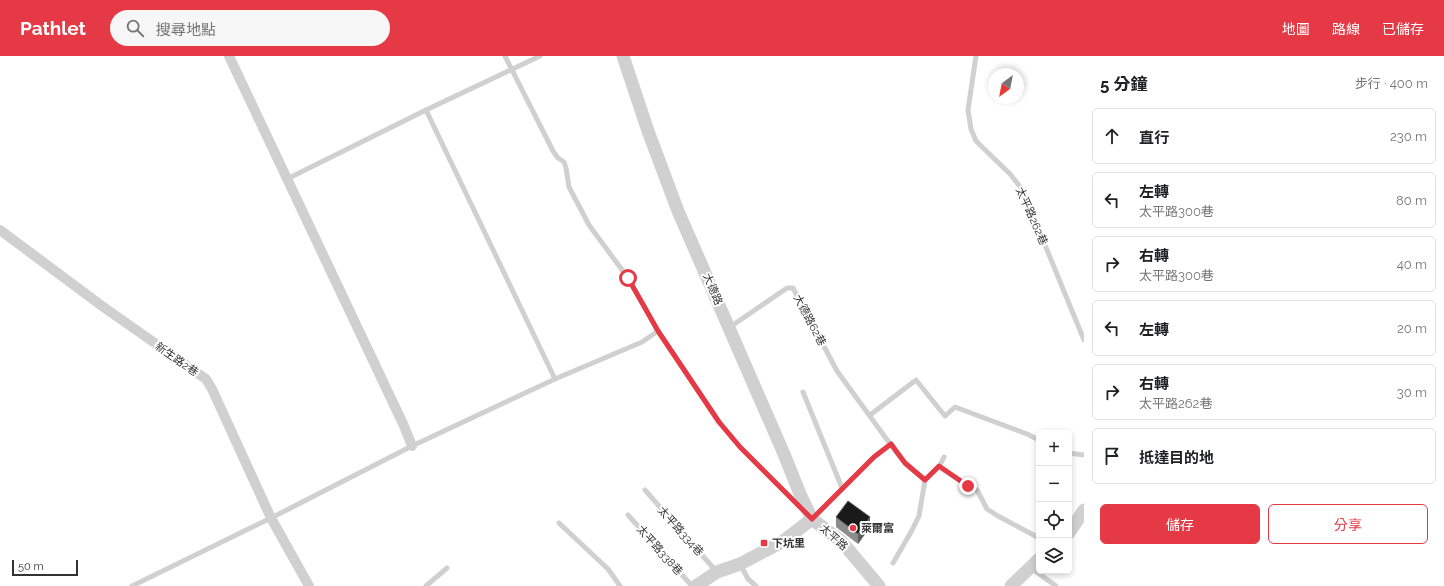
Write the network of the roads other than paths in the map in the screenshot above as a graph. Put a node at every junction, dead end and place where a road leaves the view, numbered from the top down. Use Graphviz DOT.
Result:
graph roads {
  1 [pos="229,56"];
  2 [pos="505,56"];
  3 [pos="540,56"];
  4 [pos="623,56"];
  5 [pos="976,56"];
  6 [pos="512,70"];
  7 [pos="426,110"];
  8 [pos="287,179"];
  9 [pos="0,230"];
  10 [pos="1082,325"];
  11 [pos="729,327"];
  12 [pos="658,331"];
  13 [pos="1084,340"];
  14 [pos="555,379"];
  15 [pos="803,392"];
  16 [pos="870,415"];
  17 [pos="1036,438"];
  18 [pos="891,444"];
  19 [pos="412,446"];
  20 [pos="1072,453"];
  21 [pos="1084,455"];
  22 [pos="944,457"];
  23 [pos="939,466"];
  24 [pos="925,480"];
  25 [pos="842,488"];
  26 [pos="645,490"];
  27 [pos="1084,510"];
  28 [pos="628,515"];
  29 [pos="271,518"];
  30 [pos="812,519"];
  31 [pos="559,522"];
  32 [pos="1072,528"];
  33 [pos="1036,536"];
  34 [pos="893,563"];
  35 [pos="740,564"];
  36 [pos="1035,564"];
  37 [pos="447,568"];
  38 [pos="717,572"];
  39 [pos="132,586"];
  40 [pos="309,586"];
  41 [pos="426,586"];
  42 [pos="620,586"];
  43 [pos="692,586"];
  44 [pos="696,586"];
  45 [pos="756,586"];
  46 [pos="879,586"];
  47 [pos="1012,586"];
  48 [pos="1056,586"];
  1 -- 8 [label="street"];
  2 -- 6 [label="lane"];
  3 -- 6 [label="lane"];
  4 -- 11 [label="street, 大德路"];
  5 -- 10 [label="lane, 太平路262巷"];
  6 -- 7 [label="lane"];
  6 -- 12 [label="lane"];
  7 -- 8 [label="lane"];
  7 -- 14 [label="lane"];
  8 -- 19 [label="street"];
  9 -- 29 [label="street, 新生路2巷"];
  10 -- 13 [label="lane, 太平路262巷"];
  11 -- 16 [label="lane, 大德路62巷"];
  11 -- 30 [label="street, 大德路"];
  12 -- 14 [label="lane"];
  12 -- 30 [label="lane"];
  14 -- 19 [label="lane"];
  15 -- 25 [label="lane"];
  16 -- 17 [label="lane"];
  16 -- 18 [label="lane"];
  18 -- 24 [label="lane"];
  18 -- 25 [label="lane"];
  19 -- 29 [label="lane"];
  20 -- 21 [label="lane"];
  22 -- 23 [label="lane"];
  23 -- 24 [label="lane"];
  23 -- 33 [label="lane"];
  24 -- 34 [label="lane"];
  25 -- 30 [label="lane"];
  26 -- 38 [label="lane, 太平路334巷"];
  27 -- 32 [label="street"];
  28 -- 43 [label="lane, 太平路338巷"];
  29 -- 39 [label="lane"];
  29 -- 40 [label="street, 新生路2巷"];
  30 -- 35 [label="street, 太平路"];
  30 -- 46 [label="street, 太平路"];
  31 -- 42 [label="lane"];
  35 -- 38 [label="street, 太平路"];
  35 -- 45 [label="lane"];
  36 -- 47 [label="street"];
  36 -- 48 [label="lane"];
  37 -- 41 [label="lane"];
  38 -- 44 [label="street, 太平路"];
}
